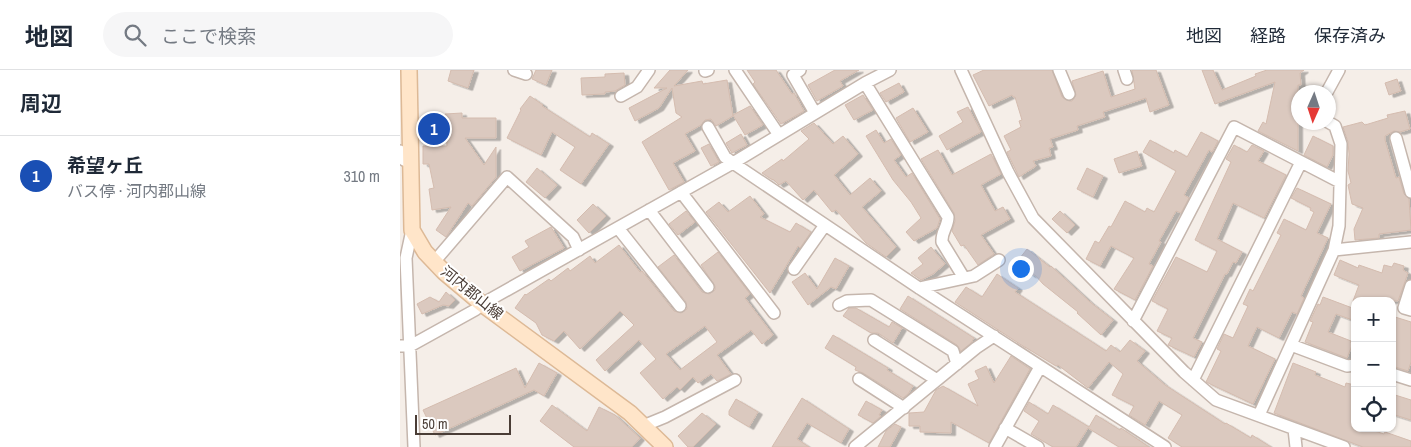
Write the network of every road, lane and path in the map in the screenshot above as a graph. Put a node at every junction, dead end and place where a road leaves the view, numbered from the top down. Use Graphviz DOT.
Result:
graph roads {
  1 [pos="409,70"];
  2 [pos="514,70"];
  3 [pos="649,70"];
  4 [pos="735,70"];
  5 [pos="800,70"];
  6 [pos="890,70"];
  7 [pos="962,70"];
  8 [pos="1059,70"];
  9 [pos="1339,70"];
  10 [pos="526,74"];
  11 [pos="866,83"];
  12 [pos="1332,85"];
  13 [pos="1069,94"];
  14 [pos="621,96"];
  15 [pos="816,113"];
  16 [pos="708,127"];
  17 [pos="1336,129"];
  18 [pos="778,135"];
  19 [pos="1396,138"];
  20 [pos="400,151"];
  21 [pos="1301,162"];
  22 [pos="411,163"];
  23 [pos="732,163"];
  24 [pos="1340,182"];
  25 [pos="681,192"];
  26 [pos="1411,192"];
  27 [pos="649,210"];
  28 [pos="825,225"];
  29 [pos="618,228"];
  30 [pos="412,230"];
  31 [pos="1411,242"];
  32 [pos="579,250"];
  33 [pos="1334,250"];
  34 [pos="999,260"];
  35 [pos="434,262"];
  36 [pos="794,269"];
  37 [pos="964,278"];
  38 [pos="404,281"];
  39 [pos="1411,286"];
  40 [pos="708,287"];
  41 [pos="919,288"];
  42 [pos="482,304"];
  43 [pos="839,305"];
  44 [pos="680,306"];
  45 [pos="1411,310"];
  46 [pos="774,313"];
  47 [pos="1133,321"];
  48 [pos="994,336"];
  49 [pos="874,340"];
  50 [pos="1291,345"];
  51 [pos="405,346"];
  52 [pos="957,364"];
  53 [pos="1351,366"];
  54 [pos="1040,367"];
  55 [pos="1396,375"];
  56 [pos="859,379"];
  57 [pos="735,380"];
  58 [pos="937,380"];
  59 [pos="1193,380"];
  60 [pos="1411,380"];
  61 [pos="412,401"];
  62 [pos="400,402"];
  63 [pos="904,408"];
  64 [pos="1259,415"];
  65 [pos="643,426"];
  66 [pos="1005,428"];
  67 [pos="1294,429"];
  68 [pos="414,447"];
  69 [pos="665,447"];
  70 [pos="855,447"];
  71 [pos="995,447"];
  72 [pos="1038,447"];
  73 [pos="1165,447"];
  74 [pos="1296,447"];
  75 [pos="1344,447"];
  1 -- 22 [label="main road, 河内郡山線"];
  2 -- 10 [label="street"];
  3 -- 14 [label="street"];
  4 -- 18 [label="street"];
  5 -- 15 [label="street"];
  6 -- 11 [label="street"];
  7 -- 47 [label="street"];
  8 -- 13 [label="street"];
  9 -- 12 [label="street"];
  11 -- 15 [label="street"];
  11 -- 37 [label="street"];
  15 -- 18 [label="street"];
  16 -- 23 [label="street"];
  17 -- 24 [label="street"];
  18 -- 23 [label="street"];
  19 -- 26 [label="street"];
  20 -- 22 [label="street"];
  21 -- 24 [label="street"];
  21 -- 47 [label="street"];
  21 -- 59 [label="street"];
  22 -- 30 [label="main road, 河内郡山線"];
  23 -- 25 [label="street"];
  23 -- 28 [label="street"];
  24 -- 33 [label="street"];
  25 -- 27 [label="street"];
  25 -- 46 [label="street"];
  27 -- 29 [label="street"];
  27 -- 40 [label="street"];
  28 -- 36 [label="street"];
  28 -- 41 [label="street"];
  29 -- 32 [label="street"];
  29 -- 44 [label="street"];
  30 -- 35 [label="main road, 河内郡山線"];
  30 -- 38 [label="street"];
  31 -- 33 [label="street"];
  32 -- 35 [label="street"];
  32 -- 42 [label="street"];
  33 -- 50 [label="street"];
  34 -- 37 [label="street"];
  35 -- 42 [label="main road, 河内郡山線"];
  37 -- 41 [label="street"];
  38 -- 51 [label="street"];
  39 -- 45 [label="street"];
  41 -- 48 [label="street"];
  42 -- 51 [label="street"];
  42 -- 65 [label="main road, 河内郡山線"];
  43 -- 52 [label="street"];
  47 -- 59 [label="street"];
  48 -- 52 [label="street"];
  48 -- 54 [label="street"];
  49 -- 58 [label="street"];
  50 -- 53 [label="street"];
  50 -- 64 [label="street"];
  51 -- 61 [label="street"];
  52 -- 58 [label="street"];
  54 -- 66 [label="street"];
  54 -- 73 [label="street"];
  55 -- 60 [label="street"];
  56 -- 63 [label="street"];
  57 -- 65 [label="street"];
  58 -- 63 [label="street"];
  59 -- 64 [label="street"];
  61 -- 62 [label="street"];
  61 -- 68 [label="street"];
  63 -- 70 [label="street"];
  64 -- 67 [label="street"];
  65 -- 69 [label="main road, 河内郡山線"];
  66 -- 71 [label="street"];
  66 -- 72 [label="street"];
  67 -- 74 [label="street"];
  67 -- 75 [label="street"];
}
